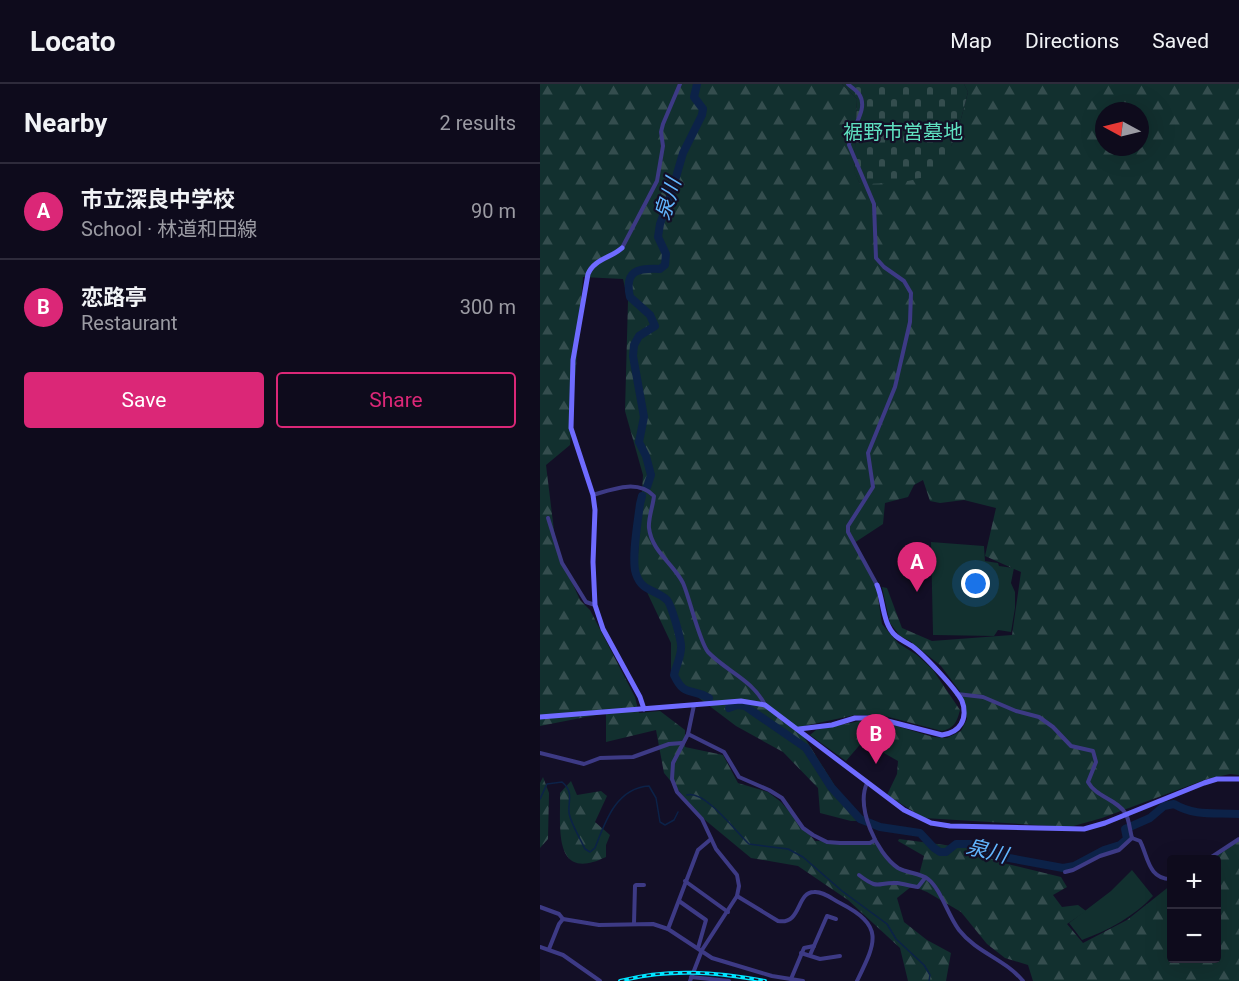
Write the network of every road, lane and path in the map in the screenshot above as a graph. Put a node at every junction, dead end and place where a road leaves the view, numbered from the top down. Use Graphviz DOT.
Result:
graph roads {
  1 [pos="680,84"];
  2 [pos="848,84"];
  3 [pos="622,248"];
  4 [pos="593,495"];
  5 [pos="548,518"];
  6 [pos="878,585"];
  7 [pos="595,605"];
  8 [pos="956,694"];
  9 [pos="694,705"];
  10 [pos="765,705"];
  11 [pos="644,709"];
  12 [pos="540,717"];
  13 [pos="799,729"];
  14 [pos="688,734"];
  15 [pos="682,743"];
  16 [pos="540,753"];
  17 [pos="1239,779"];
  18 [pos="867,783"];
  19 [pos="1126,815"];
  20 [pos="1132,838"];
  21 [pos="711,839"];
  22 [pos="1239,839"];
  23 [pos="875,840"];
  24 [pos="1215,855"];
  25 [pos="1065,872"];
  26 [pos="859,875"];
  27 [pos="925,878"];
  28 [pos="1167,879"];
  29 [pos="685,881"];
  30 [pos="644,885"];
  31 [pos="737,896"];
  32 [pos="679,901"];
  33 [pos="540,907"];
  34 [pos="728,912"];
  35 [pos="836,919"];
  36 [pos="563,920"];
  37 [pos="634,923"];
  38 [pos="668,929"];
  39 [pos="814,946"];
  40 [pos="540,947"];
  41 [pos="549,949"];
  42 [pos="700,949"];
  43 [pos="801,952"];
  44 [pos="810,956"];
  45 [pos="840,956"];
  46 [pos="690,979"];
  47 [pos="791,979"];
  48 [pos="600,981"];
  49 [pos="729,981"];
  50 [pos="803,981"];
  51 [pos="857,981"];
  52 [pos="1023,981"];
  1 -- 3 [label="street"];
  2 -- 6 [label="street"];
  3 -- 4 [label="street"];
  4 -- 7 [label="street"];
  4 -- 10 [label="street"];
  5 -- 7 [label="street"];
  6 -- 8 [label="street"];
  7 -- 11 [label="street"];
  8 -- 13 [label="street"];
  8 -- 19 [label="street"];
  9 -- 10 [label="street"];
  9 -- 11 [label="street"];
  9 -- 14 [label="street"];
  10 -- 13 [label="street"];
  11 -- 12 [label="street"];
  13 -- 18 [label="street"];
  14 -- 15 [label="street"];
  14 -- 23 [label="street"];
  15 -- 16 [label="street"];
  15 -- 21 [label="street"];
  17 -- 19 [label="street"];
  18 -- 19 [label="street"];
  18 -- 23 [label="street"];
  19 -- 20 [label="street"];
  20 -- 25 [label="street"];
  20 -- 28 [label="street"];
  21 -- 29 [label="street"];
  21 -- 31 [label="street"];
  22 -- 24 [label="street"];
  23 -- 27 [label="street"];
  26 -- 27 [label="street"];
  27 -- 52 [label="street"];
  29 -- 32 [label="street"];
  29 -- 34 [label="street"];
  30 -- 37 [label="street"];
  31 -- 34 [label="street"];
  31 -- 51 [label="street"];
  32 -- 38 [label="street"];
  32 -- 42 [label="street"];
  33 -- 36 [label="street"];
  34 -- 42 [label="street"];
  35 -- 39 [label="street"];
  36 -- 37 [label="street"];
  36 -- 41 [label="street"];
  37 -- 38 [label="street"];
  38 -- 42 [label="street"];
  39 -- 43 [label="street"];
  39 -- 44 [label="street"];
  40 -- 41 [label="street"];
  41 -- 48 [label="street"];
  42 -- 46 [label="street"];
  42 -- 47 [label="street"];
  43 -- 44 [label="street"];
  43 -- 47 [label="street"];
  44 -- 45 [label="street"];
  46 -- 49 [label="street"];
  47 -- 50 [label="street"];
}
